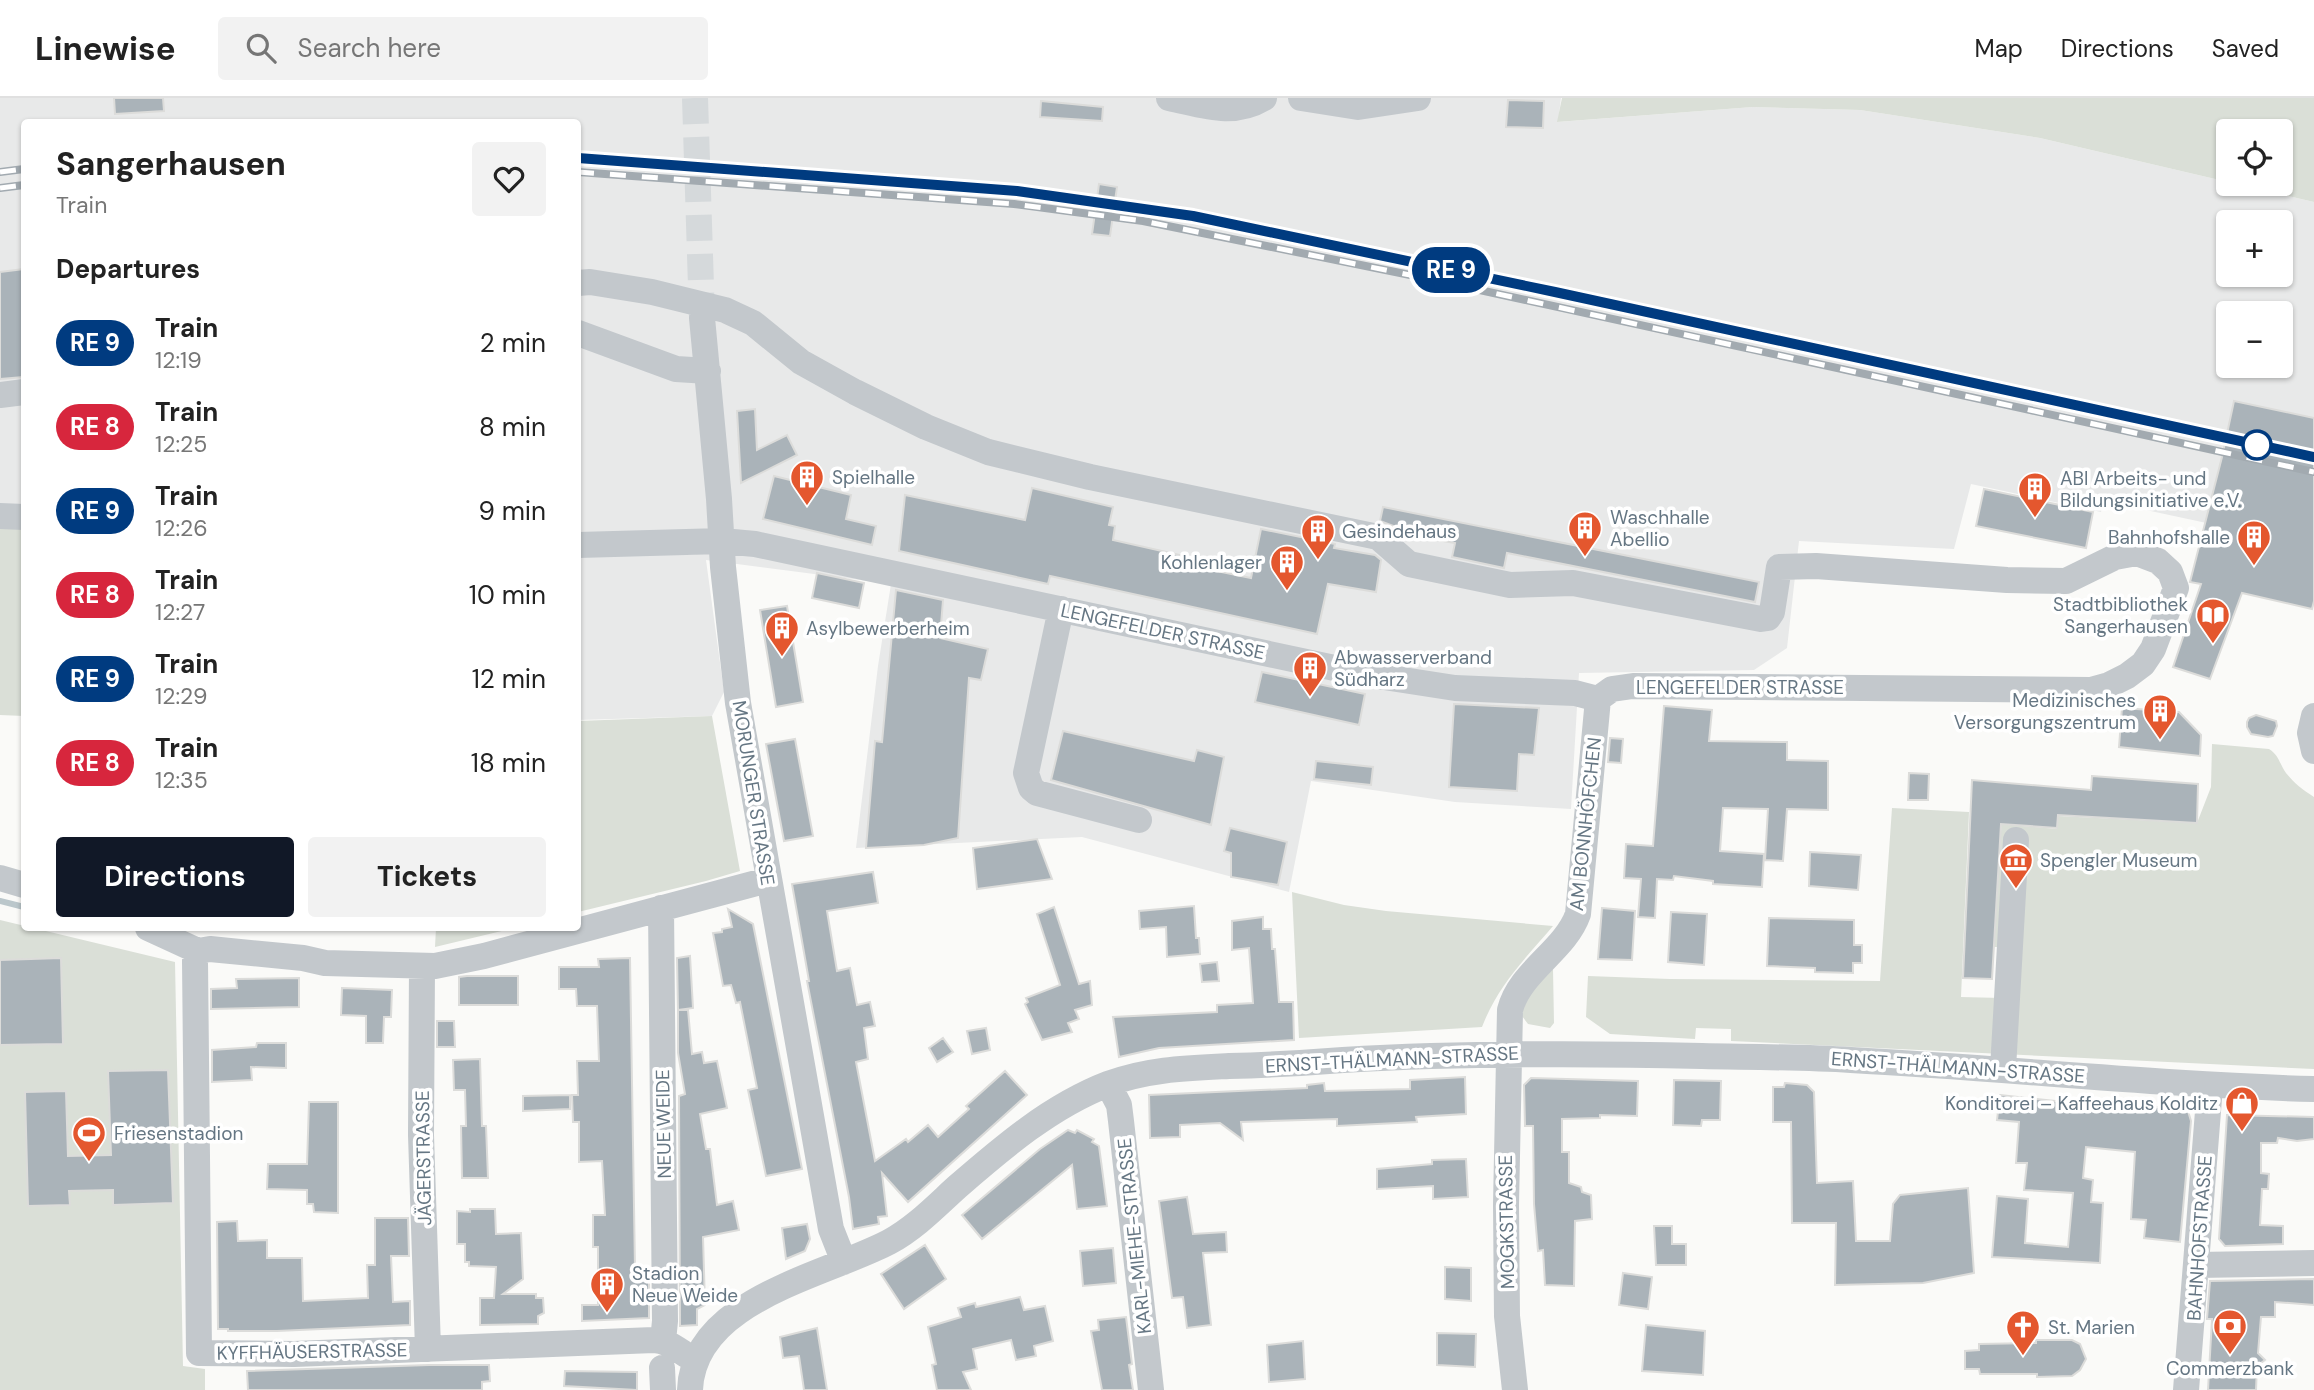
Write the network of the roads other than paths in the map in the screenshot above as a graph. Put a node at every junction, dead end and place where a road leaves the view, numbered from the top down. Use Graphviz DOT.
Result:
graph roads {
  1 [pos="1169,98"];
  2 [pos="1264,98"];
  3 [pos="1301,98"];
  4 [pos="1418,98"];
  5 [pos="581,283"];
  6 [pos="702,318"];
  7 [pos="581,334"];
  8 [pos="708,371"];
  9 [pos="21,392"];
  10 [pos="0,395"];
  11 [pos="0,516"];
  12 [pos="21,517"];
  13 [pos="722,541"];
  14 [pos="581,545"];
  15 [pos="1061,609"];
  16 [pos="1598,699"];
  17 [pos="2314,716"];
  18 [pos="2314,751"];
  19 [pos="1139,820"];
  20 [pos="2016,840"];
  21 [pos="0,878"];
  22 [pos="768,880"];
  23 [pos="21,884"];
  24 [pos="661,908"];
  25 [pos="581,930"];
  26 [pos="155,931"];
  27 [pos="576,931"];
  28 [pos="198,951"];
  29 [pos="422,967"];
  30 [pos="1510,1053"];
  31 [pos="2003,1069"];
  32 [pos="1108,1084"];
  33 [pos="2210,1086"];
  34 [pos="2314,1089"];
  35 [pos="844,1262"];
  36 [pos="2314,1263"];
  37 [pos="2197,1265"];
  38 [pos="663,1340"];
  39 [pos="428,1349"];
  40 [pos="695,1360"];
  41 [pos="690,1390"];
  42 [pos="1151,1390"];
  43 [pos="1515,1390"];
  44 [pos="2186,1390"];
  1 -- 2 [label="street"];
  3 -- 4 [label="street"];
  5 -- 16 [label="street, LENGEFELDER STRASSE"];
  6 -- 8 [label="street, MORUNGER STRASSE"];
  7 -- 8 [label="street"];
  8 -- 13 [label="street, MORUNGER STRASSE"];
  9 -- 10 [label="street"];
  11 -- 12 [label="street"];
  13 -- 14 [label="street, LENGEFELDER STRASSE"];
  13 -- 15 [label="street, LENGEFELDER STRASSE"];
  13 -- 22 [label="street, MORUNGER STRASSE"];
  15 -- 16 [label="street, LENGEFELDER STRASSE"];
  15 -- 19 [label="street"];
  16 -- 30 [label="street, AM BONNHÖFCHEN"];
  17 -- 18 [label="street"];
  20 -- 31 [label="street"];
  21 -- 23 [label="street"];
  22 -- 24 [label="street"];
  22 -- 35 [label="street, MORUNGER STRASSE"];
  24 -- 25 [label="street"];
  24 -- 38 [label="street, NEUE WEIDE"];
  26 -- 28 [label="street"];
  27 -- 29 [label="street"];
  28 -- 29 [label="street"];
  28 -- 39 [label="street, KYFFHÄUSERSTRASSE"];
  29 -- 39 [label="street, JÄGERSTRASSE"];
  30 -- 31 [label="street, ERNST-THÄLMANN-STRASSE"];
  30 -- 32 [label="street, ERNST-THÄLMANN-STRASSE"];
  30 -- 43 [label="street, MOGKSTRASSE"];
  31 -- 33 [label="street, ERNST-THÄLMANN-STRASSE"];
  32 -- 35 [label="street, ERNST-THÄLMANN-STRASSE"];
  32 -- 42 [label="street, KARL-MIEHE-STRASSE"];
  33 -- 34 [label="street, ERNST-THÄLMANN-STRASSE"];
  33 -- 37 [label="street, BAHNHOFSTRASSE"];
  35 -- 40 [label="street, ERNST-THÄLMANN-STRASSE"];
  36 -- 37 [label="street"];
  37 -- 44 [label="street, BAHNHOFSTRASSE"];
  38 -- 39 [label="street, KYFFHÄUSERSTRASSE"];
  38 -- 40 [label="street"];
  40 -- 41 [label="street, ERNST-THÄLMANN-STRASSE"];
}
